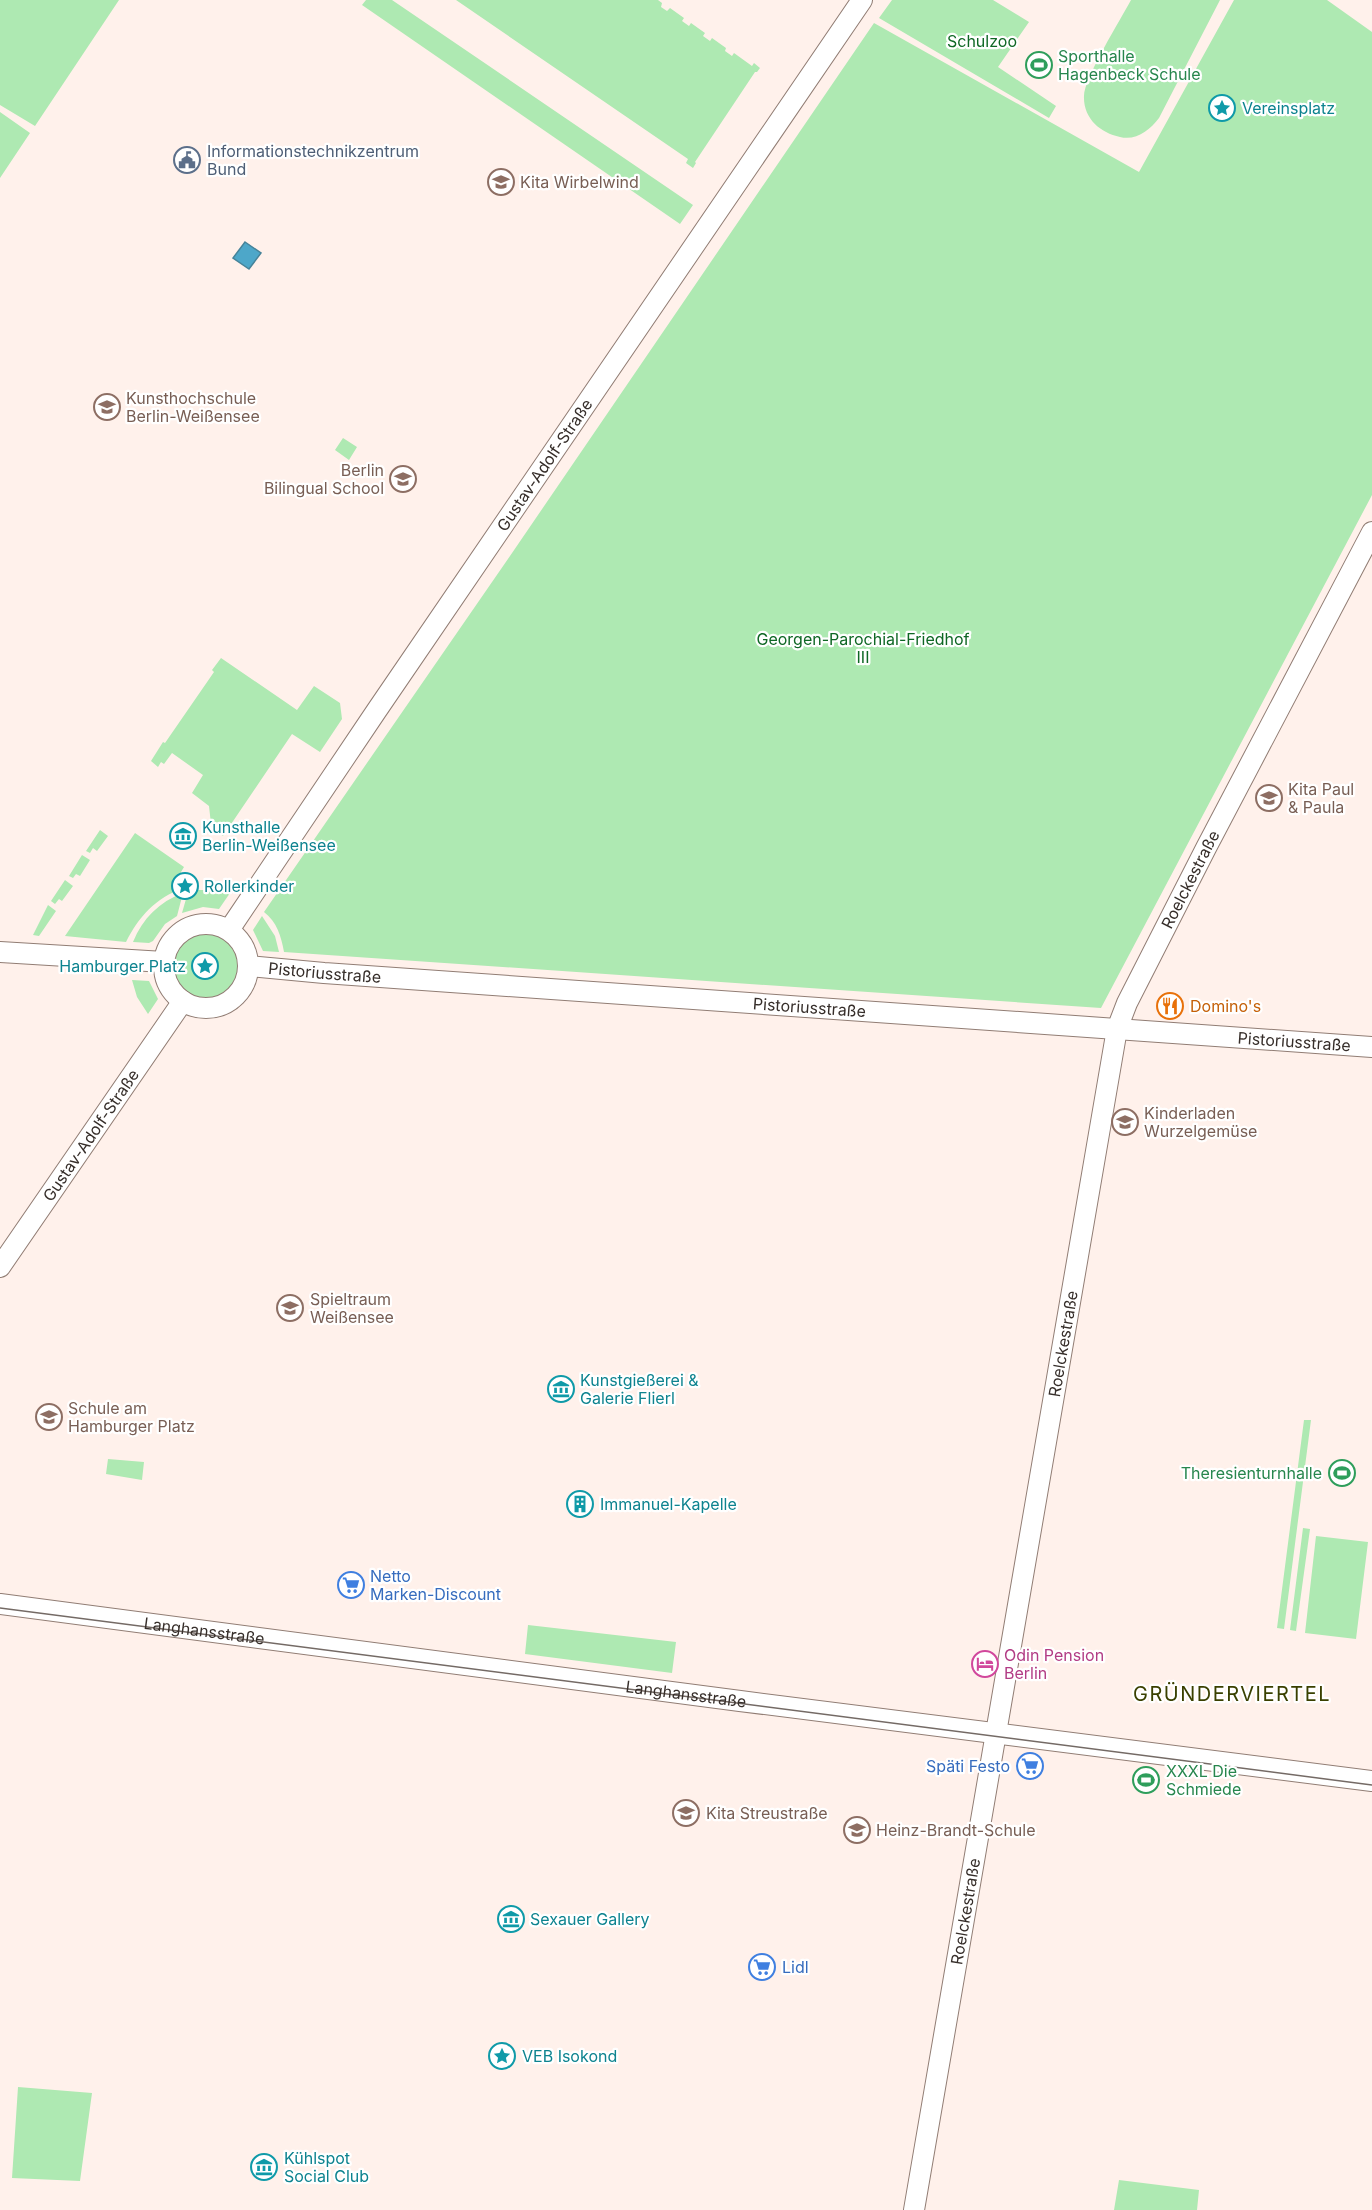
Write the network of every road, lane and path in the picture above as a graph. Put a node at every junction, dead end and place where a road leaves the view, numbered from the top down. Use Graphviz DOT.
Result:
graph roads {
  1 [pos="862,0"];
  2 [pos="1372,532"];
  3 [pos="229,930"];
  4 [pos="0,952"];
  5 [pos="164,962"];
  6 [pos="249,966"];
  7 [pos="183,1001"];
  8 [pos="1117,1029"];
  9 [pos="1372,1047"];
  10 [pos="0,1267"];
  11 [pos="0,1604"];
  12 [pos="996,1732"];
  13 [pos="1372,1781"];
  14 [pos="914,2210"];
  1 -- 3 [label="street, Gustav-Adolf-Straße"];
  2 -- 8 [label="street, Roelckestraße"];
  3 -- 5 [label="street"];
  3 -- 6 [label="street"];
  4 -- 5 [label="street"];
  5 -- 7 [label="street"];
  6 -- 7 [label="street"];
  6 -- 8 [label="street, Pistoriusstraße"];
  7 -- 10 [label="street, Gustav-Adolf-Straße"];
  8 -- 9 [label="street, Pistoriusstraße"];
  8 -- 12 [label="street, Roelckestraße"];
  11 -- 12 [label="street, Langhansstraße"];
  12 -- 13 [label="street, Langhansstraße"];
  12 -- 14 [label="street, Roelckestraße"];
}
